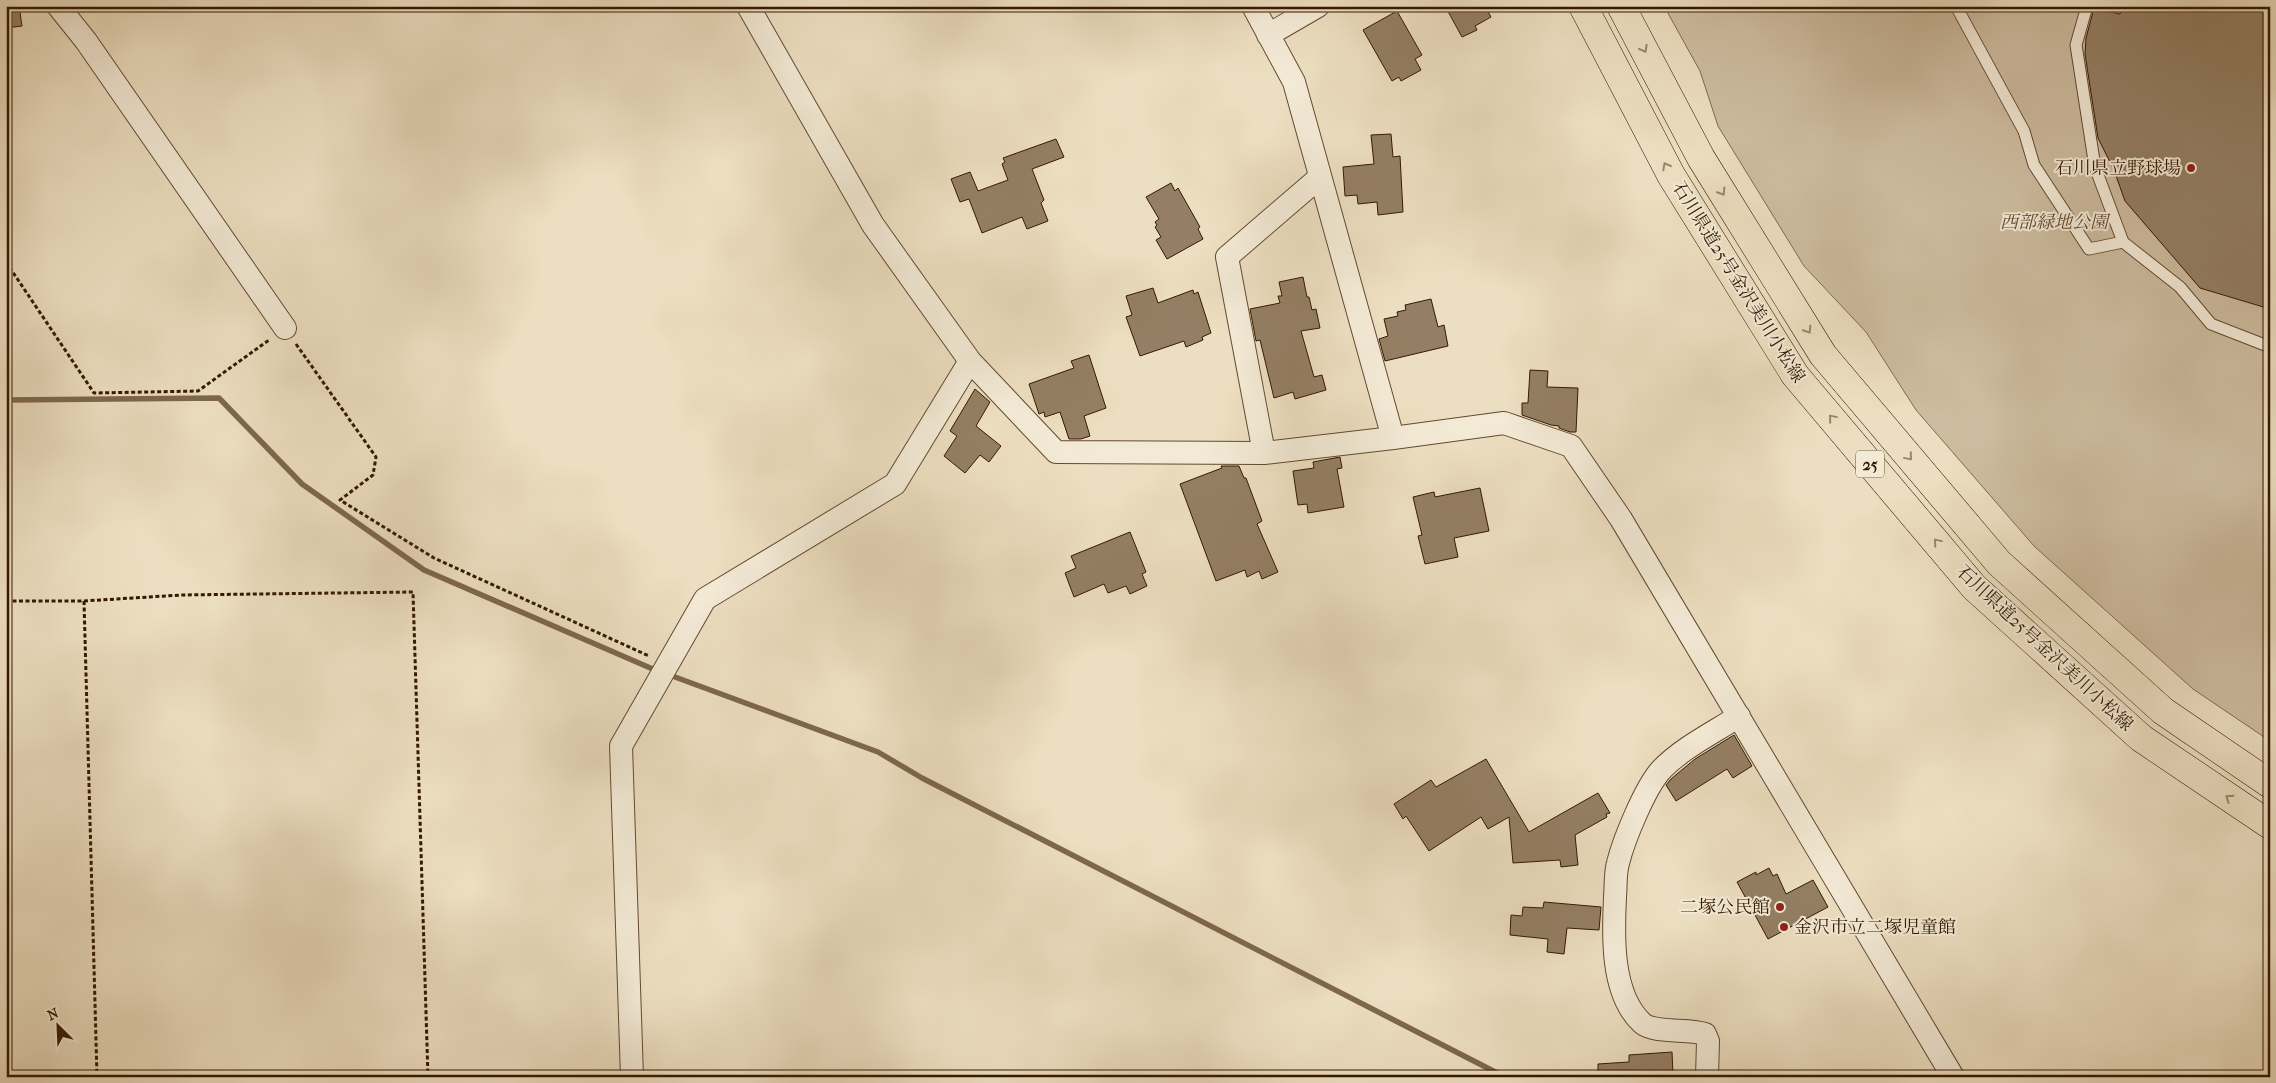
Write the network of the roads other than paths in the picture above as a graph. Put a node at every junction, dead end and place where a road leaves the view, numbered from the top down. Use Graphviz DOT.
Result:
graph roads {
  1 [pos="58,6"];
  2 [pos="748,6"];
  3 [pos="1253,6"];
  4 [pos="1318,6"];
  5 [pos="1583,6"];
  6 [pos="1621,6"];
  7 [pos="1956,6"];
  8 [pos="2087,6"];
  9 [pos="1268,35"];
  10 [pos="1320,177"];
  11 [pos="2123,242"];
  12 [pos="285,328"];
  13 [pos="2270,347"];
  14 [pos="970,360"];
  15 [pos="1393,438"];
  16 [pos="1264,452"];
  17 [pos="1739,716"];
  18 [pos="2270,784"];
  19 [pos="2270,825"];
  20 [pos="632,1077"];
  21 [pos="1707,1077"];
  22 [pos="1953,1077"];
  1 -- 12 [label="street"];
  2 -- 14 [label="street"];
  3 -- 9 [label="street"];
  4 -- 9 [label="street"];
  19 -- 5 [label="main road, 石川県道25号金沢美川小松線 / 25, one-way"];
  6 -- 18 [label="main road, 石川県道25号金沢美川小松線 / 25, one-way"];
  7 -- 11 [label="lane"];
  8 -- 11 [label="lane"];
  9 -- 10 [label="street"];
  10 -- 15 [label="street"];
  10 -- 16 [label="street"];
  11 -- 13 [label="lane"];
  14 -- 16 [label="street"];
  14 -- 20 [label="street"];
  15 -- 16 [label="street"];
  15 -- 17 [label="street"];
  17 -- 21 [label="street"];
  17 -- 22 [label="street"];
}
